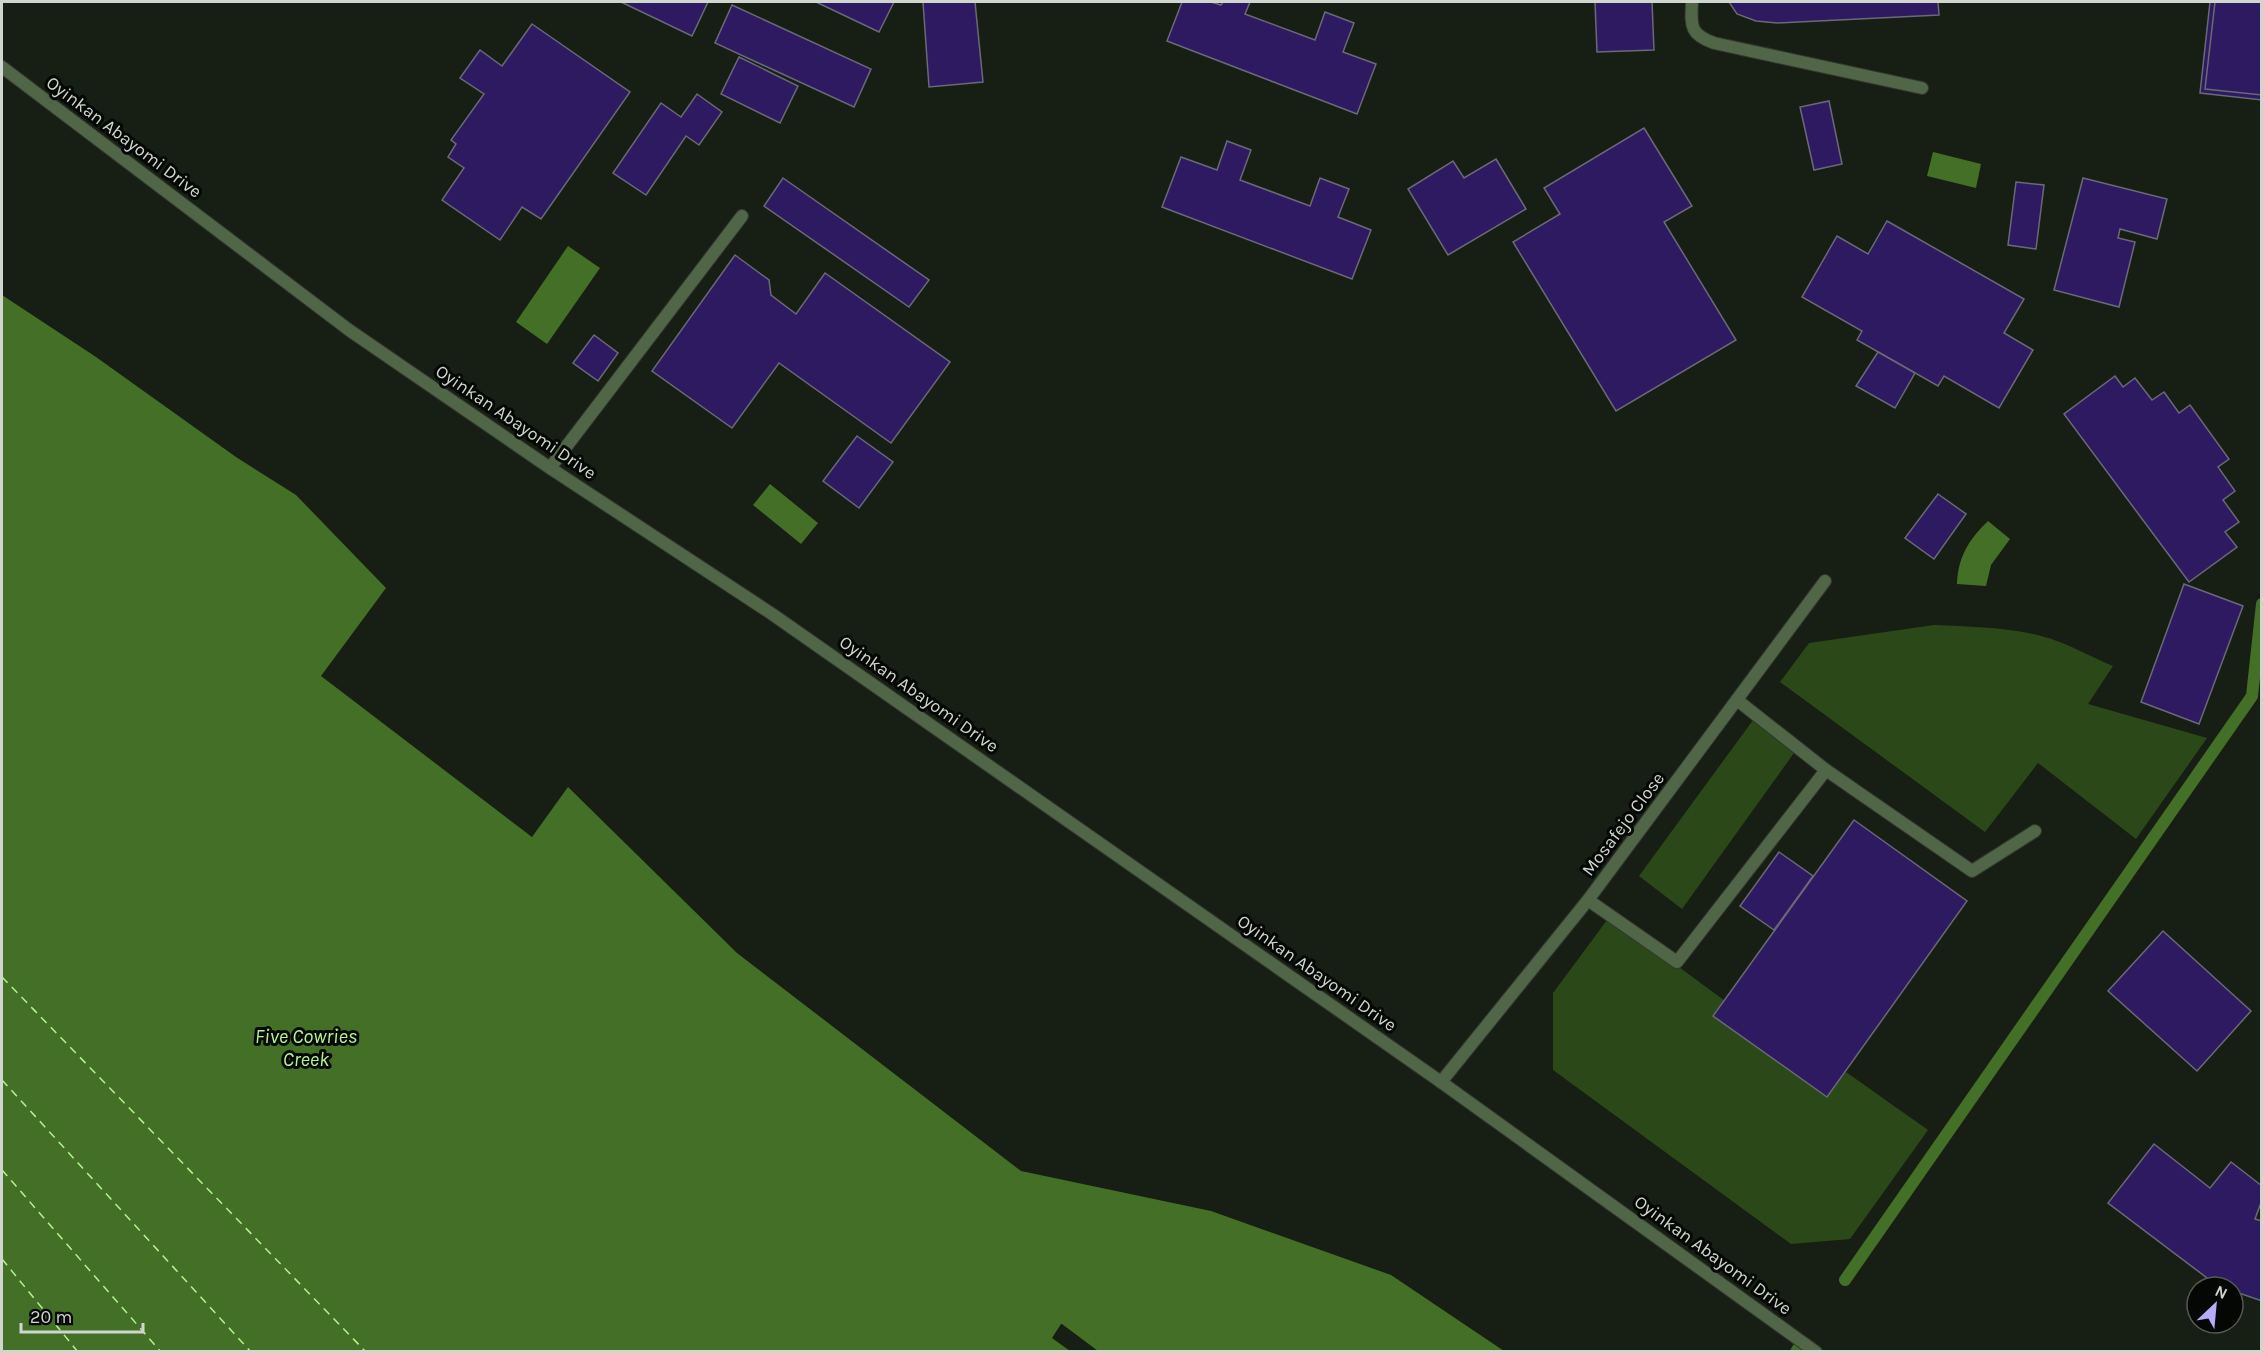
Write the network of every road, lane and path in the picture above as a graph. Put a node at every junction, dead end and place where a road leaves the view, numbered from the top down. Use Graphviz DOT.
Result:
graph roads {
  1 [pos="1692,2"];
  2 [pos="2,67"];
  3 [pos="1922,88"];
  4 [pos="742,216"];
  5 [pos="550,468"];
  6 [pos="1825,581"];
  7 [pos="1737,700"];
  8 [pos="1826,770"];
  9 [pos="2035,831"];
  10 [pos="1588,900"];
  11 [pos="1441,1082"];
  12 [pos="1816,1352"];
  1 -- 3 [label="street"];
  2 -- 5 [label="street, Oyinkan Abayomi Drive"];
  4 -- 5 [label="street"];
  5 -- 11 [label="street, Oyinkan Abayomi Drive"];
  6 -- 7 [label="street, Mosafejo Close"];
  7 -- 8 [label="street"];
  7 -- 10 [label="street, Mosafejo Close"];
  8 -- 9 [label="street"];
  8 -- 10 [label="street"];
  10 -- 11 [label="street, Mosafejo Close"];
  11 -- 12 [label="street, Oyinkan Abayomi Drive"];
}
